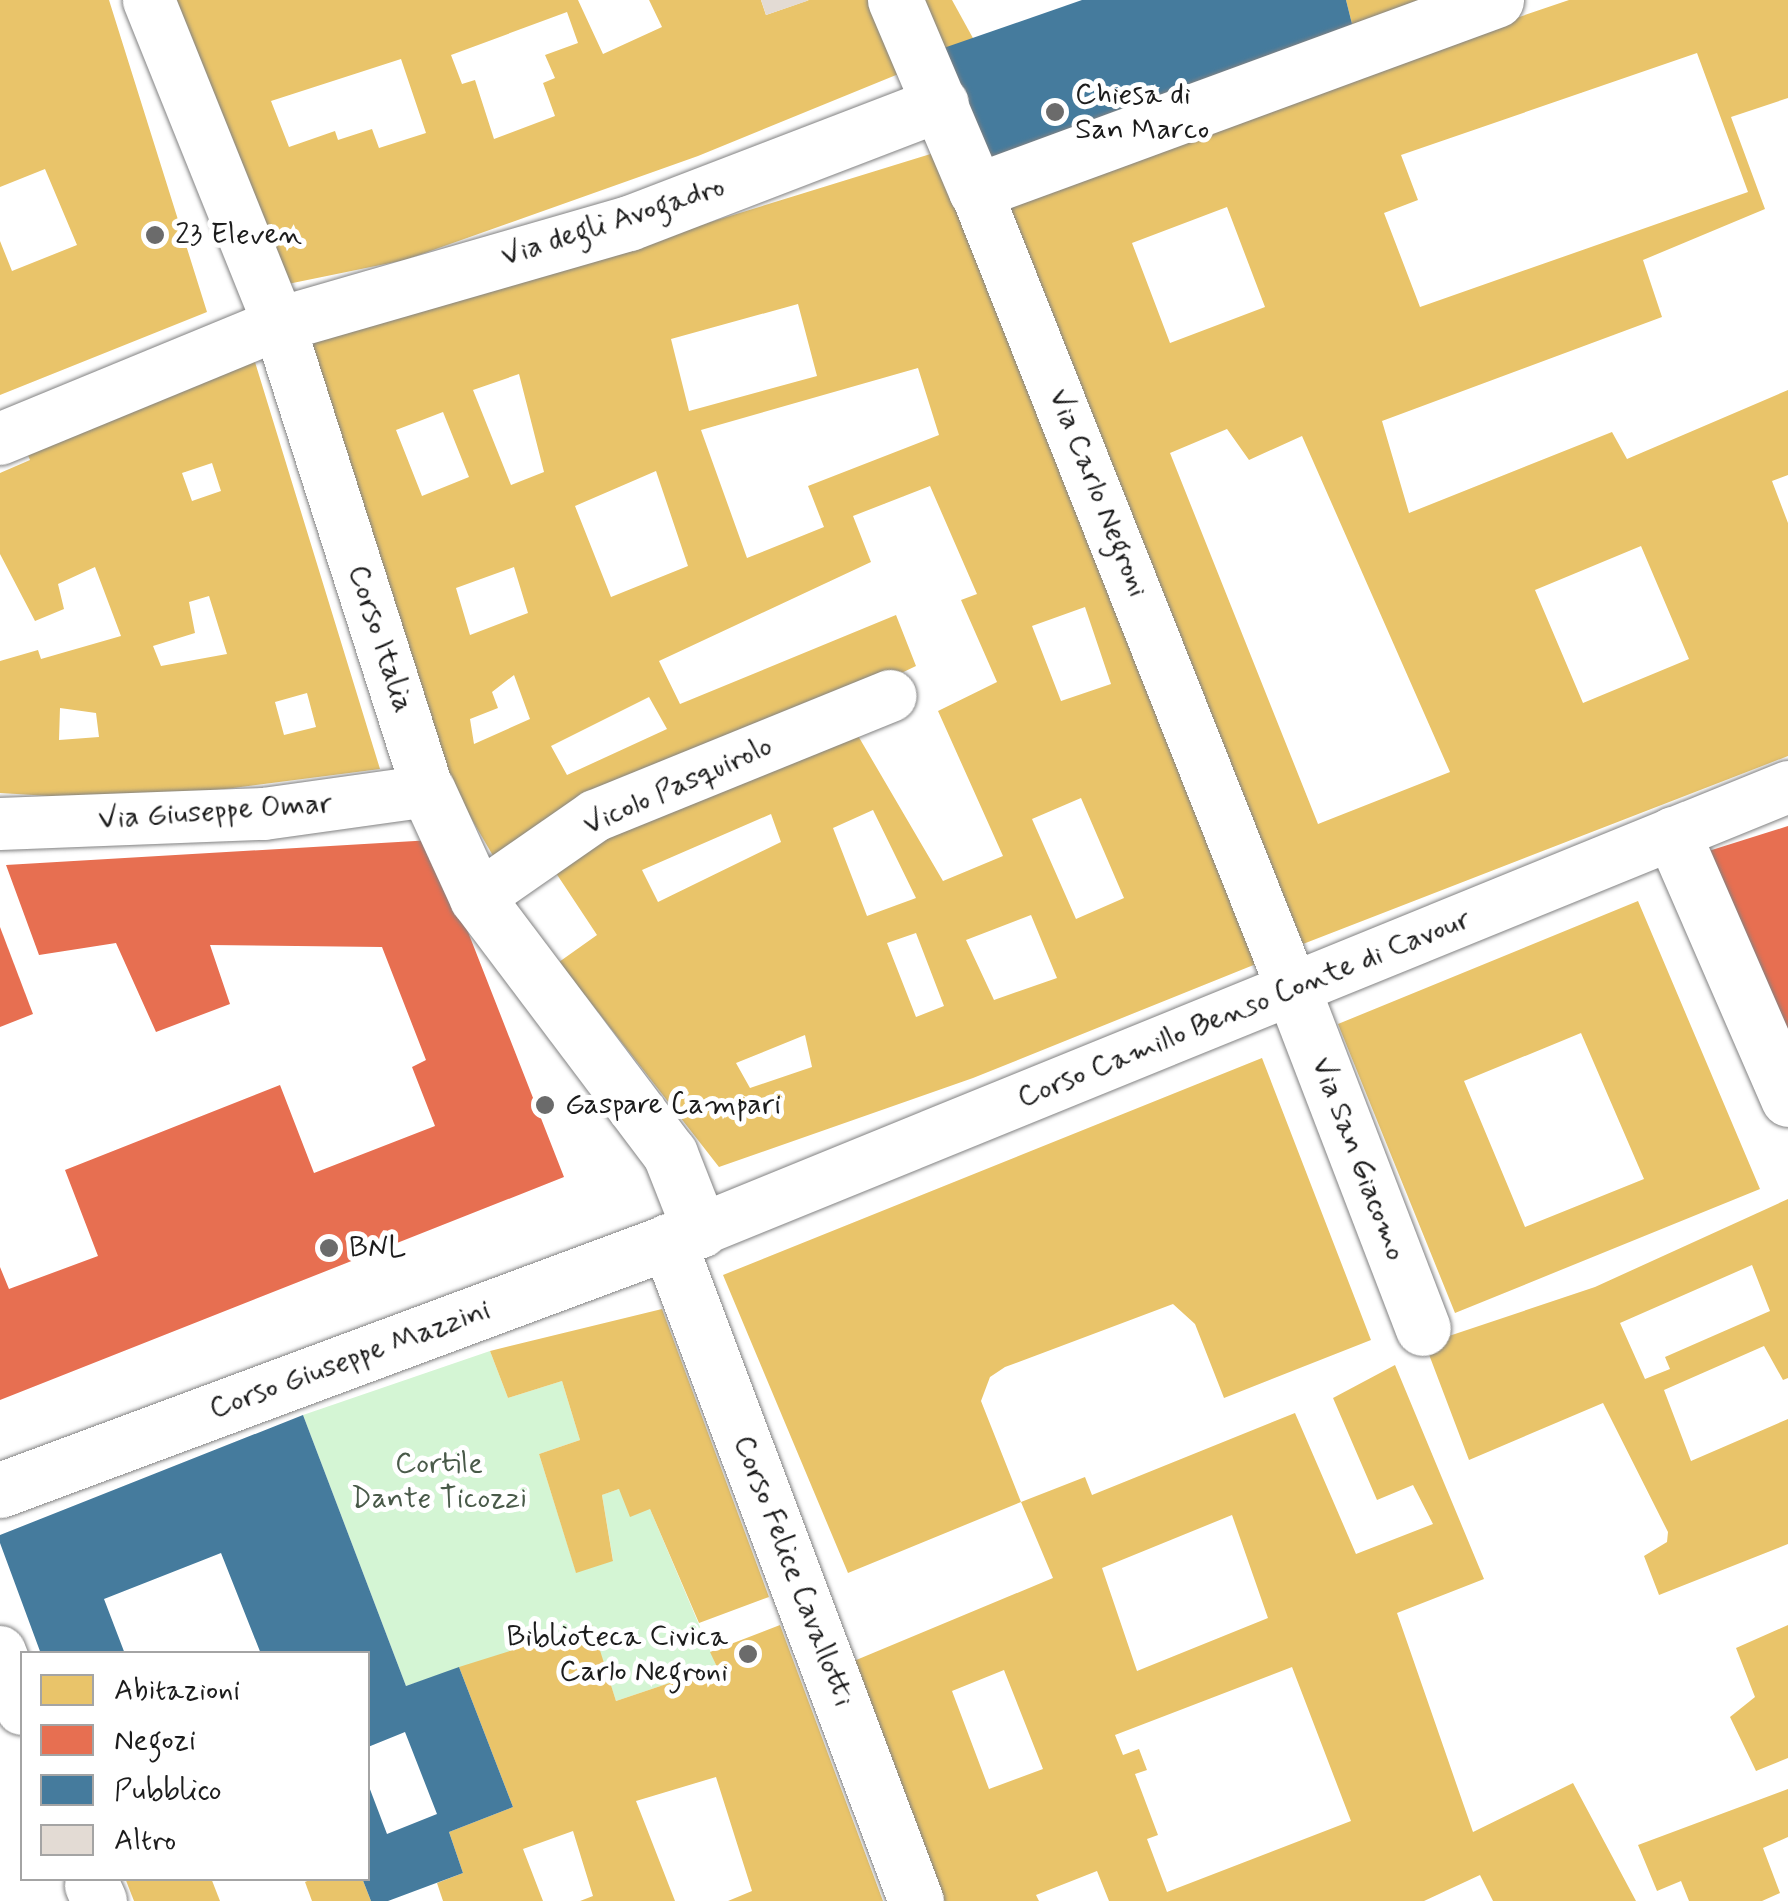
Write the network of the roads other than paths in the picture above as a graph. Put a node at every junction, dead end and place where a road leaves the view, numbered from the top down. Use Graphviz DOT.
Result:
graph roads {
  1 [pos="149,0"];
  2 [pos="894,0"];
  3 [pos="1496,0"];
  4 [pos="941,103"];
  5 [pos="976,191"];
  6 [pos="280,324"];
  7 [pos="0,439"];
  8 [pos="891,696"];
  9 [pos="1788,787"];
  10 [pos="428,791"];
  11 [pos="0,824"];
  12 [pos="1672,834"];
  13 [pos="477,898"];
  14 [pos="1293,990"];
  15 [pos="1788,1099"];
  16 [pos="684,1236"];
  17 [pos="1423,1328"];
  18 [pos="0,1490"];
  19 [pos="0,1652"];
  20 [pos="20,1704"];
  21 [pos="916,1901"];
  1 -- 6 [label="street, Corso Italia"];
  2 -- 4 [label="street, Via Carlo Negroni"];
  3 -- 5 [label="street"];
  4 -- 5 [label="street, Via Carlo Negroni"];
  4 -- 6 [label="street, Via degli Avogadro"];
  5 -- 14 [label="street, Via Carlo Negroni"];
  6 -- 7 [label="street"];
  6 -- 10 [label="street, Corso Italia"];
  8 -- 13 [label="street, Vicolo Pasquirolo"];
  9 -- 12 [label="street, Corso Camillo Benso Conte di Cavour"];
  10 -- 11 [label="street, Via Giuseppe Omar"];
  10 -- 13 [label="street, Corso Italia"];
  12 -- 14 [label="street, Corso Camillo Benso Conte di Cavour"];
  12 -- 15 [label="street"];
  13 -- 16 [label="street, Corso Italia"];
  14 -- 16 [label="street, Corso Camillo Benso Conte di Cavour"];
  14 -- 17 [label="street, Via San Giacomo"];
  16 -- 18 [label="street, Corso Giuseppe Mazzini"];
  16 -- 21 [label="street, Corso Felice Cavallotti"];
  19 -- 20 [label="street"];
}
